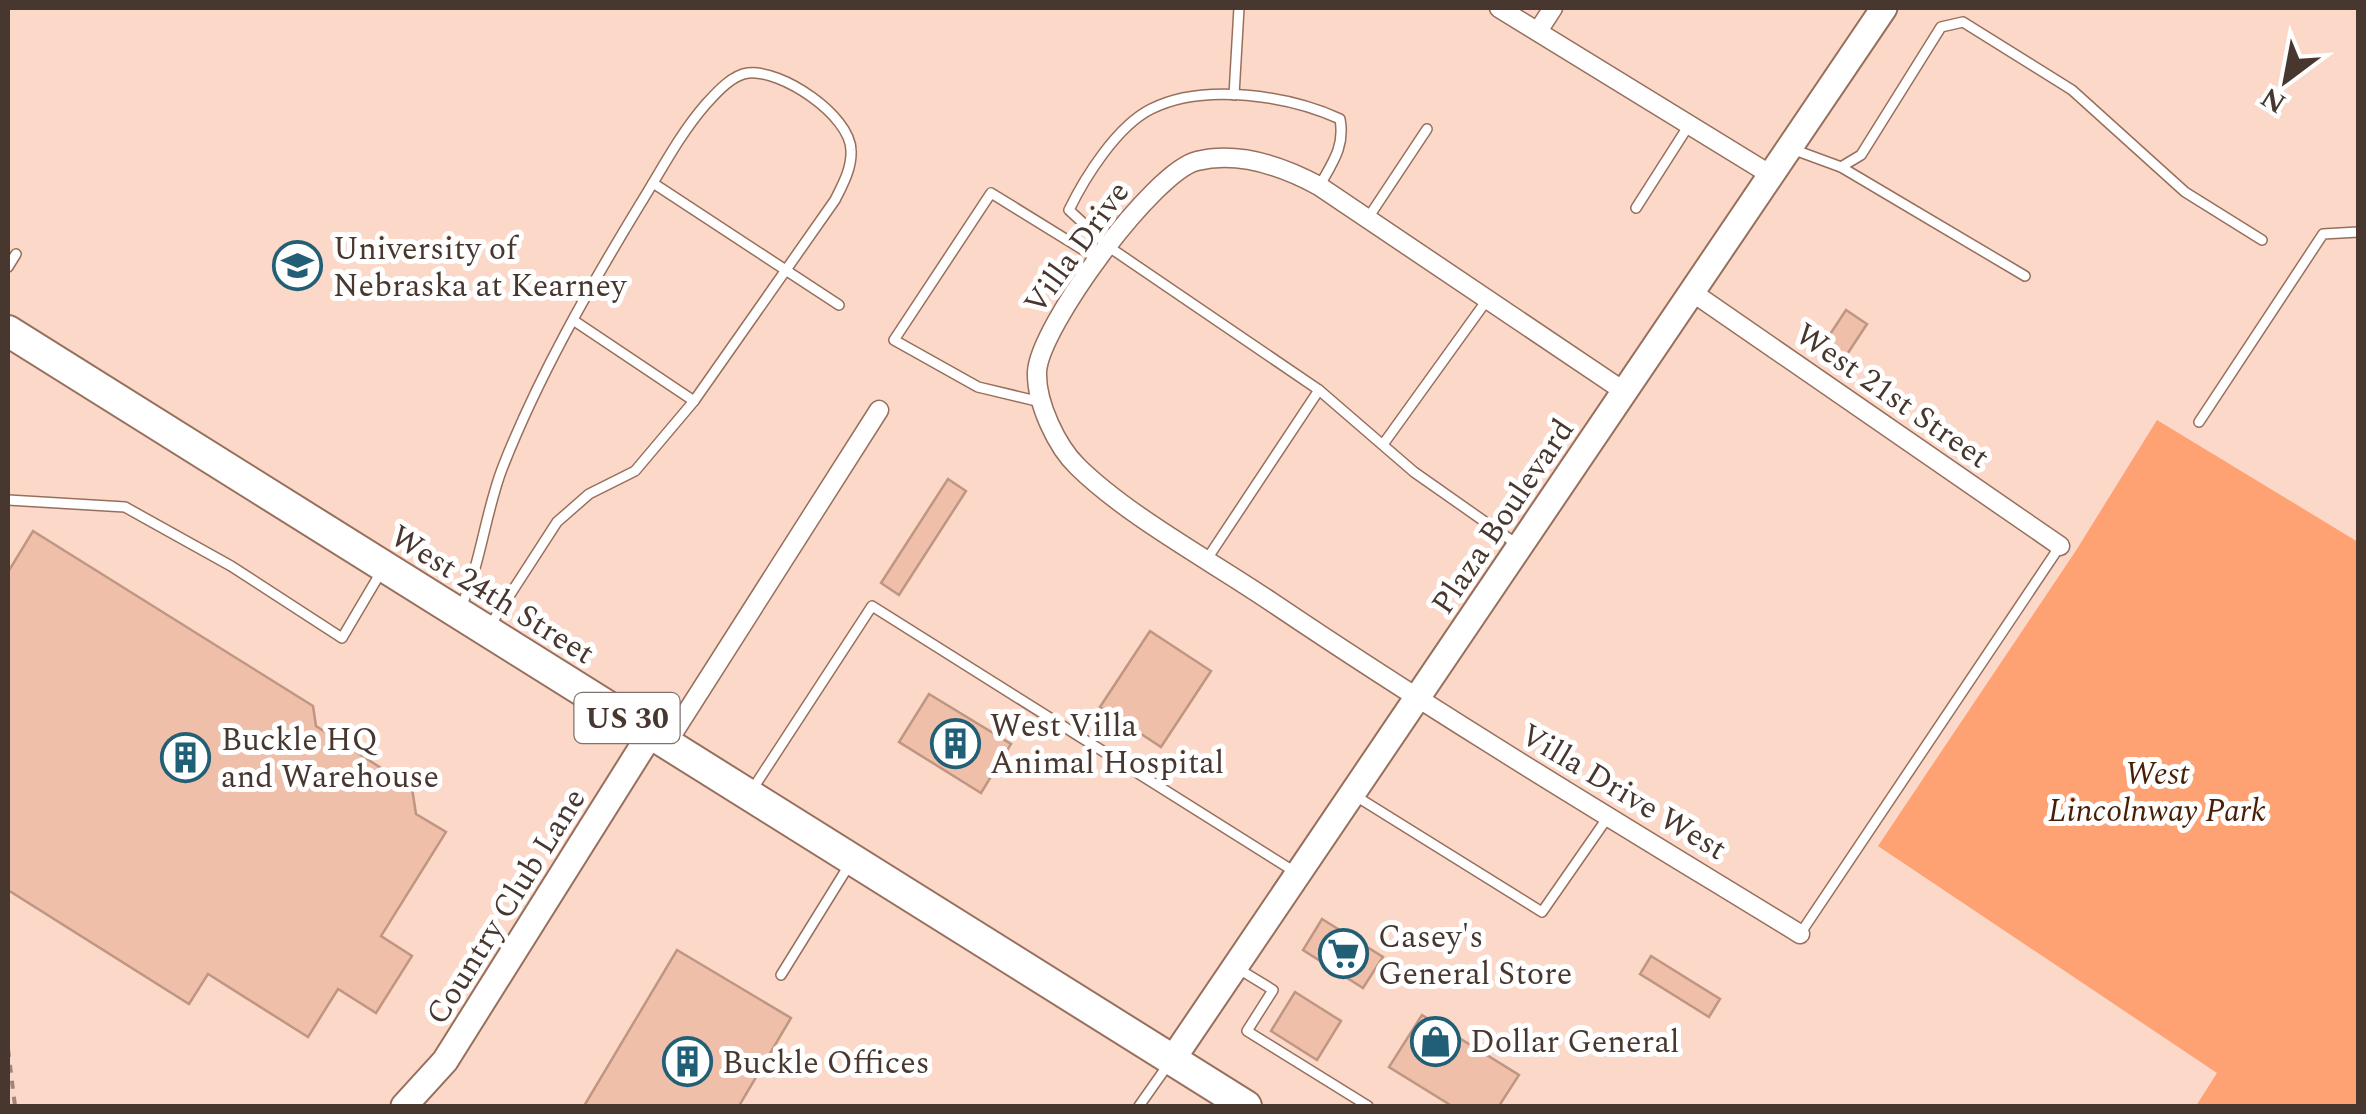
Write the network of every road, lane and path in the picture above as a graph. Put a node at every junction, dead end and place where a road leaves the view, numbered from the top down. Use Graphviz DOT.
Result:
graph roads {
  1 [pos="1240,8"];
  2 [pos="1499,8"];
  3 [pos="1553,8"];
  4 [pos="1884,8"];
  5 [pos="1538,32"];
  6 [pos="1234,95"];
  7 [pos="1689,125"];
  8 [pos="1427,129"];
  9 [pos="1789,148"];
  10 [pos="1840,167"];
  11 [pos="1771,175"];
  12 [pos="654,183"];
  13 [pos="1319,186"];
  14 [pos="1636,208"];
  15 [pos="1367,220"];
  16 [pos="2358,232"];
  17 [pos="2262,240"];
  18 [pos="1104,253"];
  19 [pos="16,254"];
  20 [pos="8,266"];
  21 [pos="786,270"];
  22 [pos="2025,276"];
  23 [pos="1692,292"];
  24 [pos="1486,300"];
  25 [pos="838,305"];
  26 [pos="574,320"];
  27 [pos="8,330"];
  28 [pos="1319,390"];
  29 [pos="1625,392"];
  30 [pos="694,402"];
  31 [pos="1044,402"];
  32 [pos="879,410"];
  33 [pos="2200,422"];
  34 [pos="1384,443"];
  35 [pos="8,500"];
  36 [pos="2060,546"];
  37 [pos="1520,547"];
  38 [pos="1207,559"];
  39 [pos="384,568"];
  40 [pos="458,614"];
  41 [pos="486,631"];
  42 [pos="1416,700"];
  43 [pos="659,738"];
  44 [pos="749,794"];
  45 [pos="1352,794"];
  46 [pos="1608,817"];
  47 [pos="852,860"];
  48 [pos="1298,873"];
  49 [pos="1800,934"];
  50 [pos="1235,967"];
  51 [pos="781,975"];
  52 [pos="8,1049"];
  53 [pos="1172,1060"];
  54 [pos="15,1106"];
  55 [pos="404,1106"];
  56 [pos="1139,1106"];
  57 [pos="1246,1106"];
  58 [pos="1368,1106"];
  1 -- 6 [label="lane"];
  2 -- 5 [label="street"];
  3 -- 5 [label="street"];
  4 -- 9 [label="street, Plaza Boulevard"];
  5 -- 7 [label="street"];
  6 -- 13 [label="lane"];
  6 -- 18 [label="lane"];
  7 -- 11 [label="street"];
  7 -- 14 [label="lane"];
  8 -- 15 [label="lane"];
  9 -- 10 [label="lane"];
  9 -- 11 [label="street, Plaza Boulevard"];
  10 -- 17 [label="lane"];
  10 -- 22 [label="lane"];
  11 -- 23 [label="street, Plaza Boulevard"];
  12 -- 21 [label="lane"];
  12 -- 21 [label="lane"];
  12 -- 26 [label="lane"];
  13 -- 15 [label="street, Villa Drive"];
  13 -- 18 [label="street, Villa Drive"];
  15 -- 24 [label="street, Villa Drive"];
  16 -- 33 [label="lane"];
  18 -- 28 [label="lane"];
  18 -- 31 [label="street, Villa Drive"];
  18 -- 31 [label="lane"];
  19 -- 20 [label="lane"];
  21 -- 25 [label="lane"];
  21 -- 30 [label="lane"];
  23 -- 29 [label="street, Plaza Boulevard"];
  23 -- 36 [label="street, West 21st Street"];
  24 -- 29 [label="street, Villa Drive"];
  24 -- 34 [label="lane"];
  26 -- 30 [label="lane"];
  26 -- 40 [label="lane"];
  27 -- 39 [label="main road, West 24th Street / US 30"];
  28 -- 34 [label="lane"];
  28 -- 38 [label="lane"];
  29 -- 37 [label="street, Plaza Boulevard"];
  30 -- 41 [label="lane"];
  31 -- 38 [label="street, Villa Drive"];
  32 -- 43 [label="street"];
  34 -- 37 [label="lane"];
  35 -- 39 [label="lane"];
  36 -- 49 [label="lane"];
  37 -- 42 [label="street, Plaza Boulevard"];
  38 -- 42 [label="street, Villa Drive"];
  39 -- 40 [label="main road, West 24th Street / US 30"];
  40 -- 41 [label="main road, West 24th Street / US 30"];
  41 -- 43 [label="main road, West 24th Street / US 30"];
  42 -- 45 [label="street, Plaza Boulevard"];
  42 -- 46 [label="street, Villa Drive West"];
  43 -- 44 [label="main road, West 24th Street / US 30"];
  43 -- 55 [label="street, Country Club Lane"];
  44 -- 47 [label="main road, West 24th Street / US 30"];
  44 -- 48 [label="lane"];
  45 -- 46 [label="lane"];
  45 -- 48 [label="street, Plaza Boulevard"];
  46 -- 49 [label="street, Villa Drive West"];
  47 -- 51 [label="lane"];
  47 -- 53 [label="main road, West 24th Street / US 30"];
  48 -- 50 [label="street, Plaza Boulevard"];
  50 -- 53 [label="street, Plaza Boulevard"];
  50 -- 58 [label="lane"];
  52 -- 54 [label="path"];
  53 -- 56 [label="lane"];
  53 -- 57 [label="main road, West 24th Street / US 30"];
}
